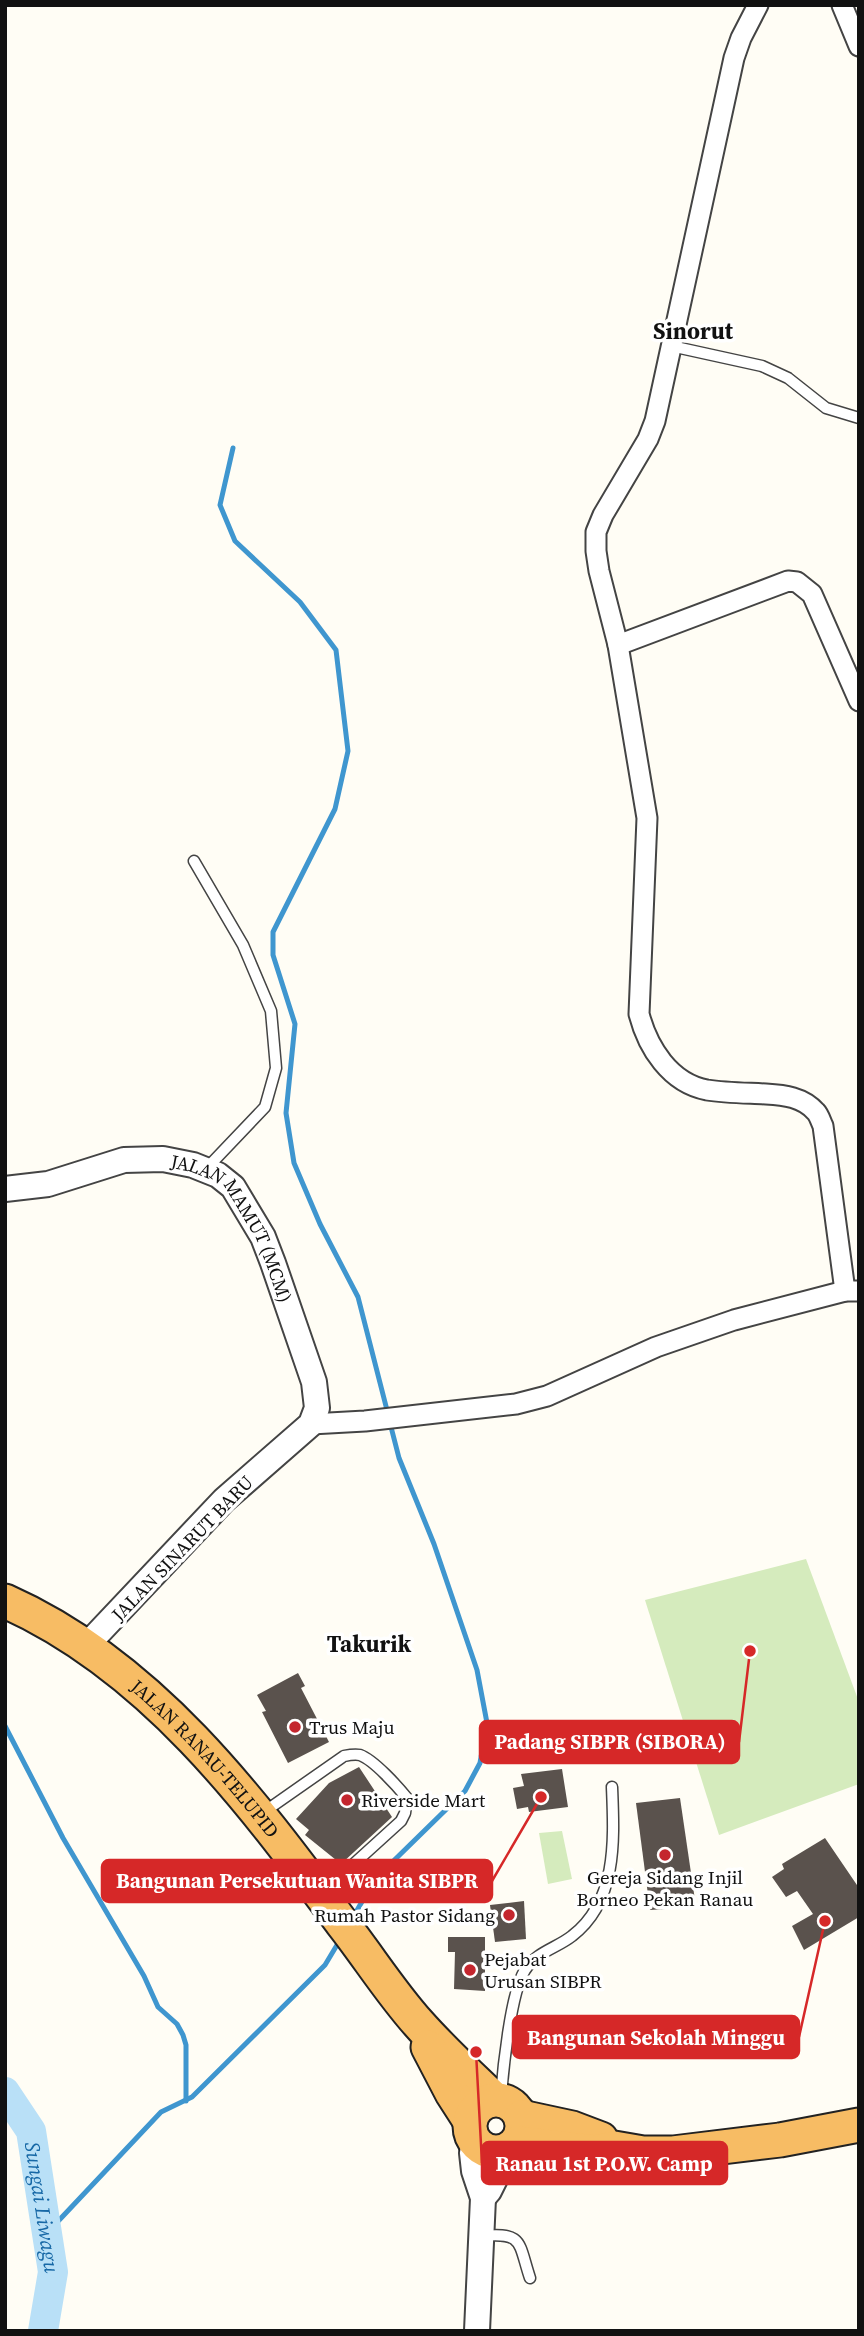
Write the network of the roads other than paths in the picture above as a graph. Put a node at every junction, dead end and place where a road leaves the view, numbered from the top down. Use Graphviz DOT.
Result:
graph roads {
  1 [pos="758,5"];
  2 [pos="842,5"];
  3 [pos="859,46"];
  4 [pos="671,346"];
  5 [pos="859,418"];
  6 [pos="618,645"];
  7 [pos="859,701"];
  8 [pos="194,861"];
  9 [pos="205,1170"];
  10 [pos="5,1189"];
  11 [pos="852,1291"];
  12 [pos="311,1424"];
  13 [pos="5,1601"];
  14 [pos="86,1646"];
  15 [pos="612,1787"];
  16 [pos="258,1816"];
  17 [pos="325,1900"];
  18 [pos="498,2124"];
  19 [pos="859,2125"];
  20 [pos="483,2198"];
  21 [pos="481,2236"];
  22 [pos="530,2278"];
  23 [pos="477,2331"];
  1 -- 4 [label="street"];
  2 -- 3 [label="street"];
  4 -- 5 [label="lane"];
  4 -- 6 [label="street"];
  6 -- 7 [label="street"];
  6 -- 11 [label="street"];
  8 -- 9 [label="lane"];
  9 -- 10 [label="street, JALAN MAMUT (MCM)"];
  9 -- 12 [label="street, JALAN MAMUT (MCM)"];
  11 -- 12 [label="street"];
  12 -- 14 [label="street, JALAN SINARUT BARU"];
  13 -- 14 [label="highway, JALAN RANAU-TELUPID"];
  14 -- 16 [label="highway, JALAN RANAU-TELUPID"];
  15 -- 18 [label="lane"];
  16 -- 17 [label="highway, JALAN RANAU-TELUPID"];
  16 -- 17 [label="lane"];
  17 -- 18 [label="highway, JALAN RANAU-TELUPID"];
  18 -- 19 [label="highway"];
  18 -- 20 [label="street"];
  18 -- 20 [label="street"];
  20 -- 21 [label="street"];
  21 -- 22 [label="lane"];
  21 -- 23 [label="street"];
}
